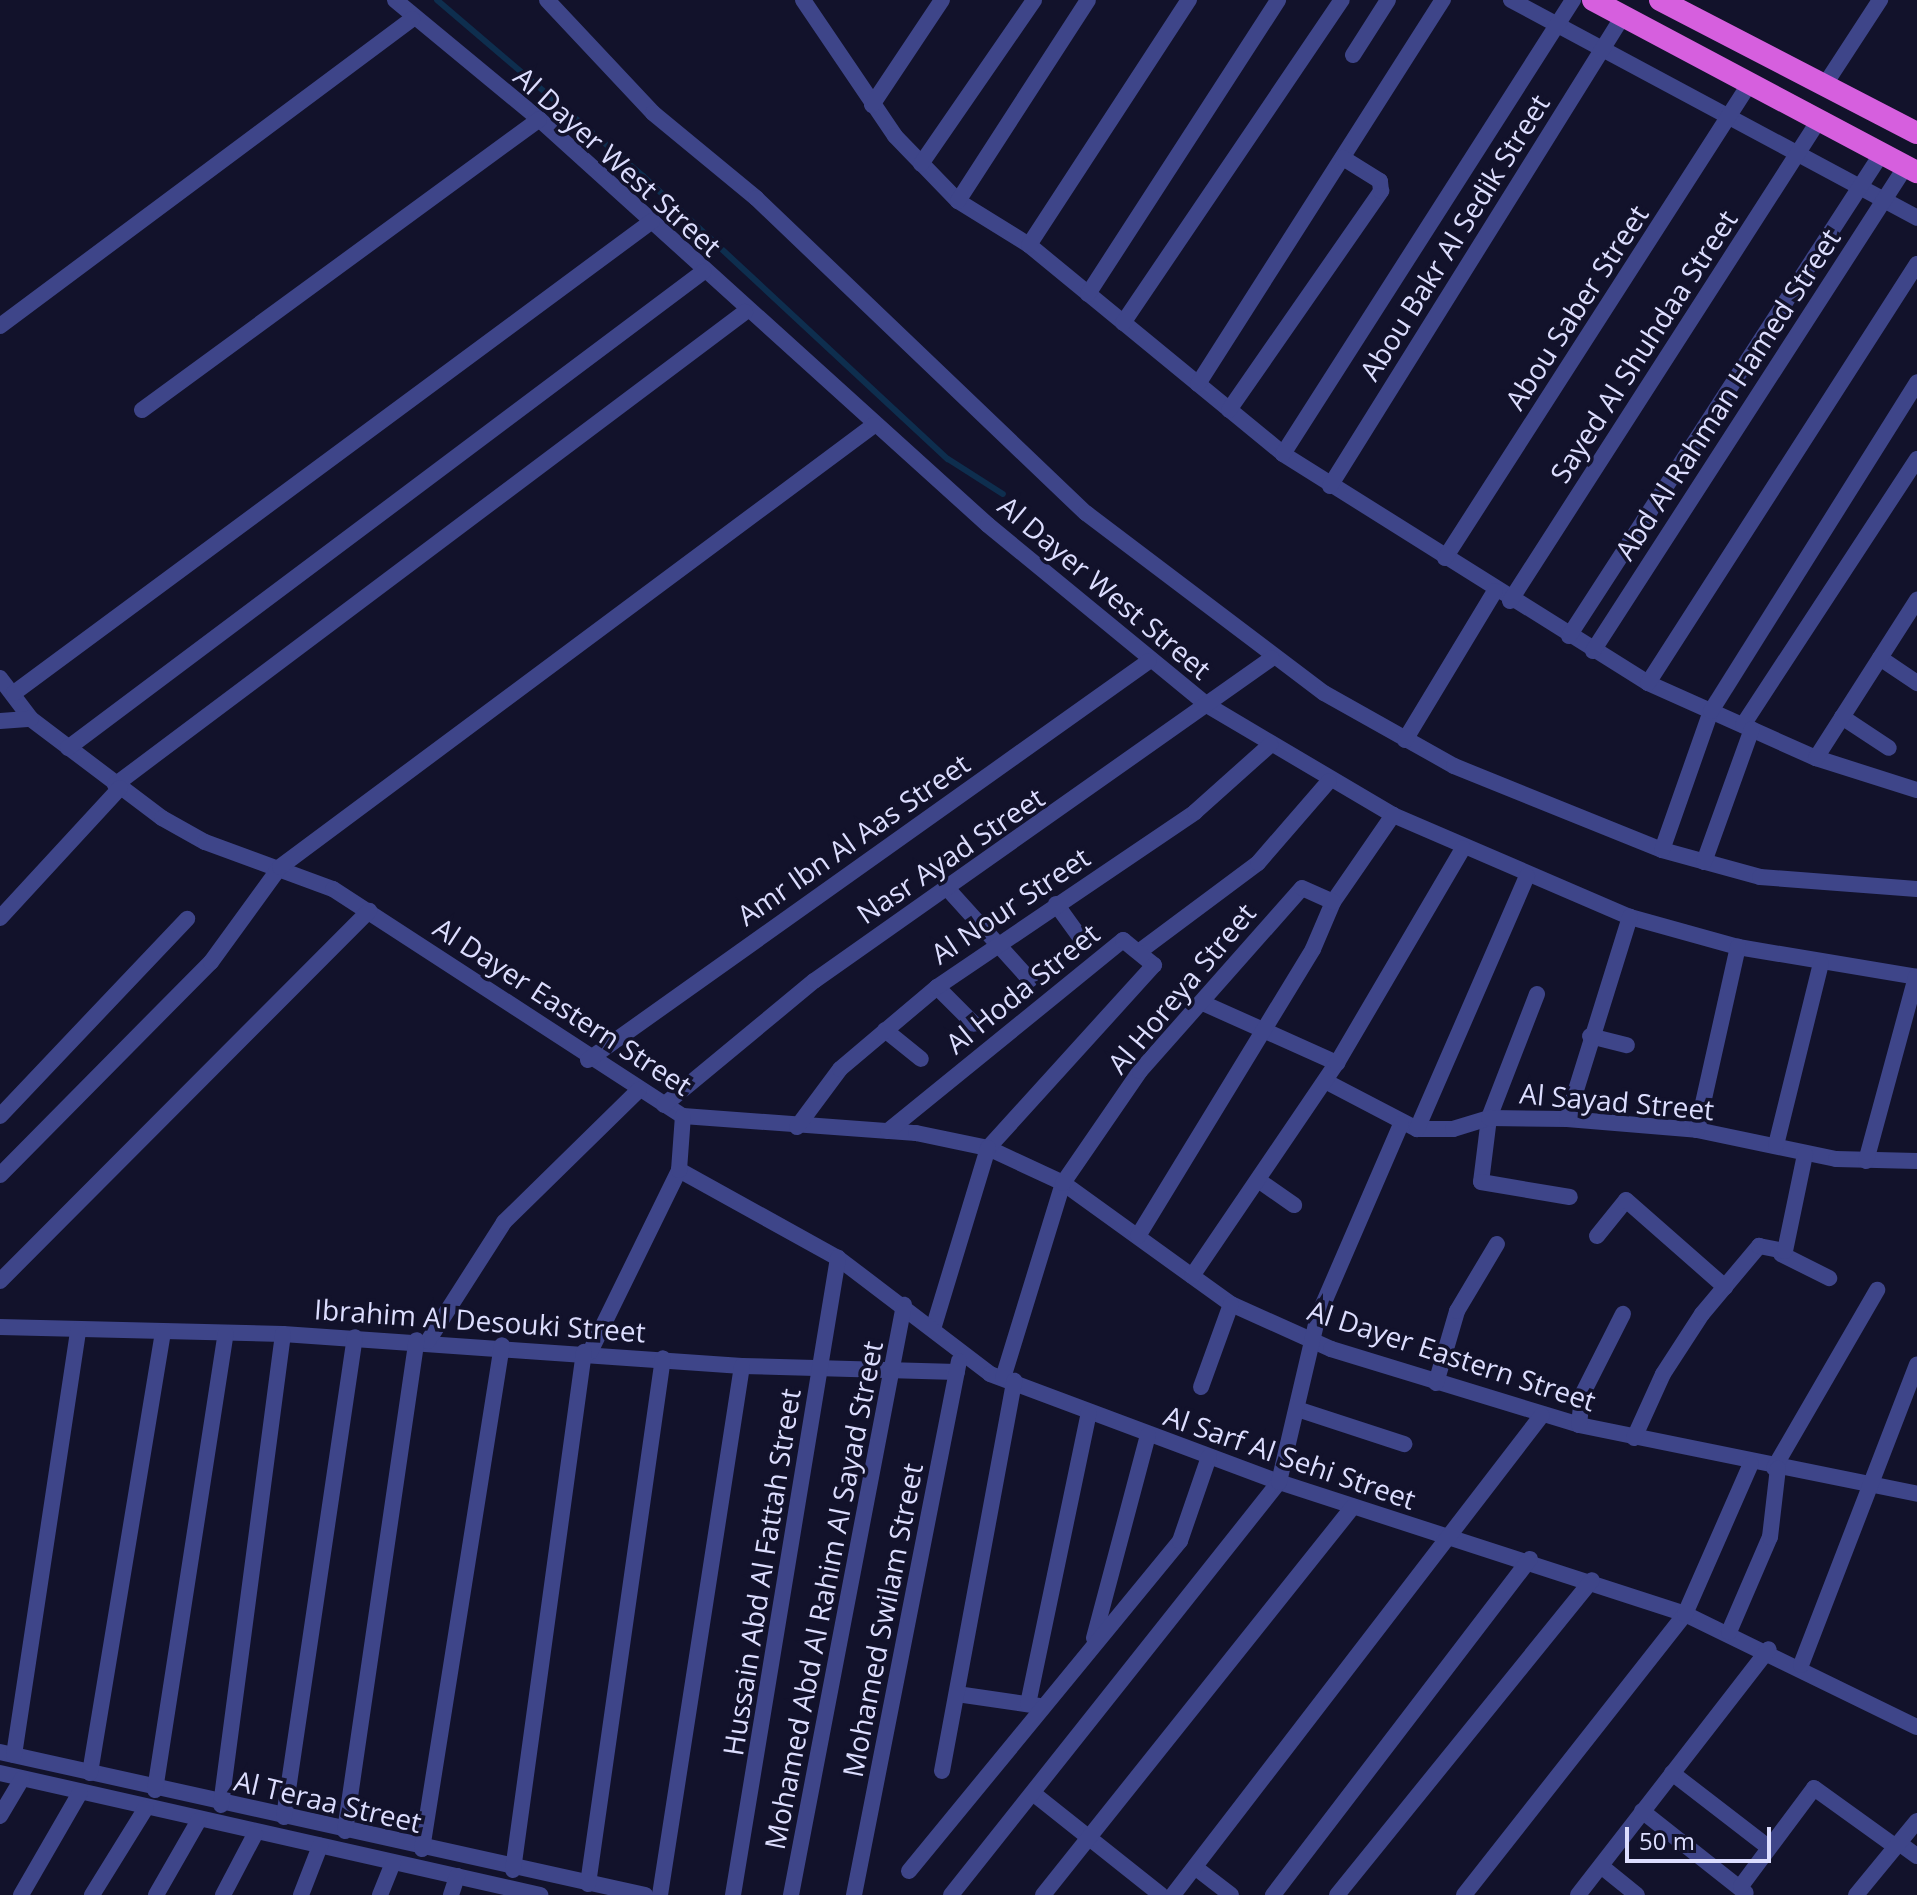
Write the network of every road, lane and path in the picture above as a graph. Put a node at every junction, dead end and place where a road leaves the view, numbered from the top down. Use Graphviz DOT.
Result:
graph roads {
  1 [pos="395,0"];
  2 [pos="547,0"];
  3 [pos="803,0"];
  4 [pos="942,0"];
  5 [pos="1034,0"];
  6 [pos="1088,0"];
  7 [pos="1189,0"];
  8 [pos="1278,0"];
  9 [pos="1342,0"];
  10 [pos="1388,0"];
  11 [pos="1443,0"];
  12 [pos="1511,0"];
  13 [pos="1573,0"];
  14 [pos="1593,0"];
  15 [pos="1660,0"];
  16 [pos="1880,0"];
  17 [pos="1623,16"];
  18 [pos="412,19"];
  19 [pos="1557,25"];
  20 [pos="1602,50"];
  21 [pos="1353,55"];
  22 [pos="1750,83"];
  23 [pos="1824,86"];
  24 [pos="872,105"];
  25 [pos="1728,117"];
  26 [pos="539,119"];
  27 [pos="1819,120"];
  28 [pos="1917,133"];
  29 [pos="1882,153"];
  30 [pos="1797,154"];
  31 [pos="1343,158"];
  32 [pos="921,164"];
  33 [pos="1912,169"];
  34 [pos="1859,187"];
  35 [pos="1884,200"];
  36 [pos="958,201"];
  37 [pos="1917,218"];
  38 [pos="652,221"];
  39 [pos="1029,245"];
  40 [pos="1917,264"];
  41 [pos="703,272"];
  42 [pos="1088,294"];
  43 [pos="745,312"];
  44 [pos="1123,323"];
  45 [pos="0,326"];
  46 [pos="1917,382"];
  47 [pos="1198,384"];
  48 [pos="142,410"];
  49 [pos="1229,410"];
  50 [pos="874,425"];
  51 [pos="1283,454"];
  52 [pos="1917,459"];
  53 [pos="1330,486"];
  54 [pos="1445,558"];
  55 [pos="1495,591"];
  56 [pos="1917,600"];
  57 [pos="1510,601"];
  58 [pos="1569,636"];
  59 [pos="1593,651"];
  60 [pos="1272,658"];
  61 [pos="1880,658"];
  62 [pos="1149,661"];
  63 [pos="0,678"];
  64 [pos="1648,683"];
  65 [pos="1917,683"];
  66 [pos="14,693"];
  67 [pos="1207,705"];
  68 [pos="1711,711"];
  69 [pos="1842,717"];
  70 [pos="31,719"];
  71 [pos="4,727"];
  72 [pos="1748,727"];
  73 [pos="1405,740"];
  74 [pos="1270,745"];
  75 [pos="68,748"];
  76 [pos="1889,748"];
  77 [pos="1816,758"];
  78 [pos="1329,781"];
  79 [pos="117,786"];
  80 [pos="1917,789"];
  81 [pos="1393,815"];
  82 [pos="1463,848"];
  83 [pos="1662,850"];
  84 [pos="1704,862"];
  85 [pos="280,867"];
  86 [pos="1527,876"];
  87 [pos="946,887"];
  88 [pos="1917,889"];
  89 [pos="1333,902"];
  90 [pos="1056,904"];
  91 [pos="369,911"];
  92 [pos="1630,917"];
  93 [pos="0,918"];
  94 [pos="187,919"];
  95 [pos="1082,940"];
  96 [pos="1000,942"];
  97 [pos="1738,947"];
  98 [pos="1140,951"];
  99 [pos="1821,963"];
  100 [pos="1917,977"];
  101 [pos="1030,980"];
  102 [pos="937,987"];
  103 [pos="1537,994"];
  104 [pos="1205,1004"];
  105 [pos="974,1024"];
  106 [pos="885,1030"];
  107 [pos="1257,1030"];
  108 [pos="1590,1036"];
  109 [pos="1627,1045"];
  110 [pos="921,1059"];
  111 [pos="588,1060"];
  112 [pos="1337,1063"];
  113 [pos="1325,1081"];
  114 [pos="639,1090"];
  115 [pos="664,1105"];
  116 [pos="0,1116"];
  117 [pos="683,1116"];
  118 [pos="1489,1118"];
  119 [pos="1567,1119"];
  120 [pos="1409,1126"];
  121 [pos="797,1127"];
  122 [pos="1697,1130"];
  123 [pos="888,1131"];
  124 [pos="1776,1145"];
  125 [pos="988,1148"];
  126 [pos="1805,1154"];
  127 [pos="1866,1161"];
  128 [pos="1917,1161"];
  129 [pos="679,1170"];
  130 [pos="0,1175"];
  131 [pos="1258,1180"];
  132 [pos="1063,1183"];
  133 [pos="1570,1197"];
  134 [pos="1294,1205"];
  135 [pos="1138,1236"];
  136 [pos="1597,1236"];
  137 [pos="1497,1244"];
  138 [pos="1781,1254"];
  139 [pos="838,1258"];
  140 [pos="1192,1276"];
  141 [pos="1829,1278"];
  142 [pos="0,1281"];
  143 [pos="1725,1287"];
  144 [pos="1877,1290"];
  145 [pos="1231,1304"];
  146 [pos="904,1305"];
  147 [pos="1623,1314"];
  148 [pos="0,1327"];
  149 [pos="933,1329"];
  150 [pos="78,1330"];
  151 [pos="163,1332"];
  152 [pos="226,1333"];
  153 [pos="283,1334"];
  154 [pos="355,1337"];
  155 [pos="423,1341"];
  156 [pos="1313,1341"];
  157 [pos="502,1345"];
  158 [pos="587,1352"];
  159 [pos="663,1358"];
  160 [pos="959,1364"];
  161 [pos="1917,1365"];
  162 [pos="742,1366"];
  163 [pos="821,1369"];
  164 [pos="893,1370"];
  165 [pos="1008,1380"];
  166 [pos="1436,1383"];
  167 [pos="1201,1387"];
  168 [pos="1297,1409"];
  169 [pos="1089,1413"];
  170 [pos="1542,1415"];
  171 [pos="1579,1425"];
  172 [pos="1148,1435"];
  173 [pos="1634,1438"];
  174 [pos="1404,1444"];
  175 [pos="1209,1457"];
  176 [pos="1751,1464"];
  177 [pos="1776,1468"];
  178 [pos="1279,1482"];
  179 [pos="1872,1485"];
  180 [pos="1917,1494"];
  181 [pos="1353,1507"];
  182 [pos="1451,1541"];
  183 [pos="1530,1559"];
  184 [pos="1592,1580"];
  185 [pos="1685,1614"];
  186 [pos="1729,1632"];
  187 [pos="1093,1643"];
  188 [pos="1769,1649"];
  189 [pos="1801,1665"];
  190 [pos="957,1694"];
  191 [pos="1036,1705"];
  192 [pos="1917,1726"];
  193 [pos="7,1754"];
  194 [pos="942,1771"];
  195 [pos="0,1773"];
  196 [pos="90,1773"];
  197 [pos="1672,1773"];
  198 [pos="22,1779"];
  199 [pos="155,1790"];
  200 [pos="80,1793"];
  201 [pos="1034,1794"];
  202 [pos="221,1805"];
  203 [pos="146,1808"];
  204 [pos="1642,1811"];
  205 [pos="0,1816"];
  206 [pos="284,1817"];
  207 [pos="199,1820"];
  208 [pos="1917,1821"];
  209 [pos="345,1831"];
  210 [pos="255,1834"];
  211 [pos="1088,1837"];
  212 [pos="1897,1845"];
  213 [pos="320,1846"];
  214 [pos="1768,1847"];
  215 [pos="422,1849"];
  216 [pos="1917,1856"];
  217 [pos="393,1862"];
  218 [pos="1601,1866"];
  219 [pos="1196,1868"];
  220 [pos="513,1870"];
  221 [pos="909,1871"];
  222 [pos="457,1876"];
  223 [pos="588,1884"];
  224 [pos="1744,1890"];
  225 [pos="21,1895"];
  226 [pos="92,1895"];
  227 [pos="156,1895"];
  228 [pos="223,1895"];
  229 [pos="301,1895"];
  230 [pos="380,1895"];
  231 [pos="451,1895"];
  232 [pos="540,1895"];
  233 [pos="645,1895"];
  234 [pos="660,1895"];
  235 [pos="733,1895"];
  236 [pos="791,1895"];
  237 [pos="854,1895"];
  238 [pos="951,1895"];
  239 [pos="1043,1895"];
  240 [pos="1161,1895"];
  241 [pos="1173,1895"];
  242 [pos="1231,1895"];
  243 [pos="1273,1895"];
  244 [pos="1337,1895"];
  245 [pos="1464,1895"];
  246 [pos="1578,1895"];
  247 [pos="1637,1895"];
  248 [pos="1856,1895"];
  1 -- 18 [label="street, Al Dayer West Street"];
  2 -- 60 [label="street, Al Dayer West Street"];
  3 -- 24 [label="street"];
  4 -- 24 [label="street"];
  5 -- 32 [label="street"];
  6 -- 36 [label="street"];
  7 -- 39 [label="street"];
  8 -- 42 [label="street"];
  9 -- 44 [label="street"];
  10 -- 21 [label="street"];
  11 -- 31 [label="street"];
  12 -- 19 [label="street"];
  13 -- 19 [label="street"];
  14 -- 17 [label="highway"];
  15 -- 23 [label="highway"];
  16 -- 23 [label="street"];
  17 -- 20 [label="street, Abou Bakr Al Sedik Street"];
  17 -- 22 [label="highway"];
  18 -- 26 [label="street, Al Dayer West Street"];
  18 -- 45 [label="street"];
  19 -- 20 [label="street"];
  19 -- 51 [label="street"];
  20 -- 25 [label="street"];
  20 -- 53 [label="street, Abou Bakr Al Sedik Street"];
  22 -- 25 [label="street, Abou Saber Street"];
  22 -- 27 [label="highway"];
  23 -- 28 [label="highway"];
  24 -- 32 [label="street"];
  25 -- 30 [label="street"];
  25 -- 54 [label="street, Abou Saber Street"];
  26 -- 38 [label="street, Al Dayer West Street"];
  26 -- 48 [label="street"];
  27 -- 29 [label="highway"];
  27 -- 30 [label="street, Sayed Al Shuhdaa Street"];
  29 -- 33 [label="highway"];
  29 -- 34 [label="street"];
  30 -- 34 [label="street"];
  30 -- 57 [label="street, Sayed Al Shuhdaa Street"];
  31 -- 47 [label="street"];
  31 -- 49 [label="street"];
  32 -- 36 [label="street"];
  33 -- 35 [label="street, Abd Al Rahman Hamed Street"];
  34 -- 35 [label="street"];
  34 -- 58 [label="street"];
  35 -- 37 [label="street"];
  35 -- 59 [label="street, Abd Al Rahman Hamed Street"];
  36 -- 39 [label="street"];
  38 -- 41 [label="street, Al Dayer West Street"];
  38 -- 66 [label="street"];
  39 -- 42 [label="street"];
  40 -- 64 [label="street"];
  41 -- 43 [label="street, Al Dayer West Street"];
  41 -- 75 [label="street"];
  42 -- 44 [label="street"];
  43 -- 50 [label="street, Al Dayer West Street"];
  43 -- 79 [label="street"];
  44 -- 47 [label="street"];
  46 -- 68 [label="street"];
  47 -- 49 [label="street"];
  49 -- 51 [label="street"];
  50 -- 62 [label="street, Al Dayer West Street"];
  50 -- 85 [label="street"];
  51 -- 53 [label="street"];
  52 -- 72 [label="street"];
  53 -- 54 [label="street"];
  54 -- 55 [label="street"];
  55 -- 57 [label="street"];
  55 -- 73 [label="street"];
  56 -- 61 [label="street"];
  57 -- 58 [label="street"];
  58 -- 59 [label="street"];
  59 -- 64 [label="street"];
  60 -- 67 [label="street, Nasr Ayad Street"];
  60 -- 73 [label="street, Al Dayer West Street"];
  61 -- 65 [label="street"];
  61 -- 69 [label="street"];
  62 -- 67 [label="street, Al Dayer West Street"];
  62 -- 111 [label="street, Amr Ibn Al Aas Street"];
  63 -- 66 [label="street, Al Dayer Eastern Street"];
  64 -- 68 [label="street"];
  66 -- 70 [label="street, Al Dayer Eastern Street"];
  67 -- 74 [label="street, Al Dayer West Street"];
  67 -- 87 [label="street, Nasr Ayad Street"];
  68 -- 72 [label="street"];
  68 -- 83 [label="street"];
  69 -- 76 [label="street"];
  69 -- 77 [label="street"];
  70 -- 71 [label="street"];
  70 -- 75 [label="street, Al Dayer Eastern Street"];
  72 -- 77 [label="street"];
  72 -- 84 [label="street"];
  73 -- 83 [label="street, Al Dayer West Street"];
  74 -- 78 [label="street, Al Dayer West Street"];
  74 -- 90 [label="street, Al Nour Street"];
  75 -- 79 [label="street, Al Dayer Eastern Street"];
  77 -- 80 [label="street"];
  78 -- 81 [label="street, Al Dayer West Street"];
  78 -- 98 [label="street, Al Hoda Street"];
  79 -- 85 [label="street, Al Dayer Eastern Street"];
  79 -- 93 [label="street"];
  81 -- 82 [label="street, Al Dayer West Street"];
  81 -- 89 [label="street"];
  82 -- 86 [label="street, Al Dayer West Street"];
  82 -- 112 [label="street"];
  83 -- 84 [label="street, Al Dayer West Street"];
  84 -- 88 [label="street, Al Dayer West Street"];
  85 -- 91 [label="street, Al Dayer Eastern Street"];
  85 -- 130 [label="street"];
  86 -- 92 [label="street, Al Dayer West Street"];
  86 -- 120 [label="street"];
  87 -- 96 [label="street"];
  87 -- 115 [label="street, Nasr Ayad Street"];
  89 -- 104 [label="street, Al Horeya Street"];
  89 -- 107 [label="street"];
  90 -- 95 [label="street"];
  90 -- 96 [label="street, Al Nour Street"];
  91 -- 111 [label="street, Al Dayer Eastern Street"];
  91 -- 142 [label="street"];
  92 -- 97 [label="street, Al Dayer West Street"];
  92 -- 108 [label="street"];
  94 -- 116 [label="street"];
  96 -- 101 [label="street"];
  96 -- 102 [label="street, Al Nour Street"];
  97 -- 99 [label="street, Al Dayer West Street"];
  97 -- 122 [label="street"];
  98 -- 123 [label="street, Al Hoda Street"];
  98 -- 125 [label="street"];
  99 -- 100 [label="street, Al Dayer West Street"];
  99 -- 124 [label="street"];
  100 -- 127 [label="street"];
  102 -- 105 [label="street"];
  102 -- 106 [label="street, Al Nour Street"];
  103 -- 118 [label="street"];
  104 -- 107 [label="street"];
  104 -- 132 [label="street, Al Horeya Street"];
  106 -- 110 [label="street"];
  106 -- 121 [label="street, Al Nour Street"];
  107 -- 112 [label="street"];
  107 -- 135 [label="street"];
  108 -- 109 [label="street"];
  108 -- 119 [label="street"];
  111 -- 114 [label="street, Al Dayer Eastern Street"];
  112 -- 113 [label="street"];
  113 -- 120 [label="street"];
  113 -- 131 [label="street"];
  114 -- 115 [label="street, Al Dayer Eastern Street"];
  114 -- 155 [label="street"];
  115 -- 117 [label="street, Al Dayer Eastern Street"];
  117 -- 121 [label="street, Al Dayer Eastern Street"];
  117 -- 129 [label="street"];
  118 -- 119 [label="street, Al Sayad Street"];
  118 -- 120 [label="street, Al Sayad Street"];
  118 -- 133 [label="street"];
  119 -- 122 [label="street, Al Sayad Street"];
  120 -- 156 [label="street"];
  121 -- 123 [label="street, Al Dayer Eastern Street"];
  122 -- 124 [label="street, Al Sayad Street"];
  123 -- 125 [label="street, Al Dayer Eastern Street"];
  124 -- 126 [label="street, Al Sayad Street"];
  125 -- 132 [label="street, Al Dayer Eastern Street"];
  125 -- 149 [label="street"];
  126 -- 127 [label="street, Al Sayad Street"];
  126 -- 138 [label="street"];
  127 -- 128 [label="street, Al Sayad Street"];
  129 -- 139 [label="street, Al Sarf Al Sehi Street"];
  129 -- 158 [label="street"];
  131 -- 134 [label="street"];
  131 -- 140 [label="street"];
  132 -- 135 [label="street, Al Dayer Eastern Street"];
  132 -- 165 [label="street, Al Horeya Street"];
  135 -- 140 [label="street, Al Dayer Eastern Street"];
  136 -- 143 [label="street"];
  137 -- 166 [label="street"];
  138 -- 141 [label="street"];
  138 -- 143 [label="street"];
  139 -- 146 [label="street, Al Sarf Al Sehi Street"];
  139 -- 163 [label="street, Hussain Abd Al Fattah Street"];
  140 -- 145 [label="street, Al Dayer Eastern Street"];
  143 -- 173 [label="street"];
  144 -- 177 [label="street"];
  145 -- 156 [label="street, Al Dayer Eastern Street"];
  145 -- 167 [label="street"];
  146 -- 149 [label="street, Al Sarf Al Sehi Street"];
  146 -- 164 [label="street, Mohamed Abd Al Rahim Al Sayad Street"];
  147 -- 171 [label="street"];
  148 -- 150 [label="street, Ibrahim Al Desouki Street"];
  149 -- 160 [label="street, Al Sarf Al Sehi Street"];
  150 -- 151 [label="street, Ibrahim Al Desouki Street"];
  150 -- 193 [label="street"];
  151 -- 152 [label="street, Ibrahim Al Desouki Street"];
  151 -- 196 [label="street"];
  152 -- 153 [label="street, Ibrahim Al Desouki Street"];
  152 -- 199 [label="street"];
  153 -- 154 [label="street, Ibrahim Al Desouki Street"];
  153 -- 202 [label="street"];
  154 -- 155 [label="street, Ibrahim Al Desouki Street"];
  154 -- 206 [label="street"];
  155 -- 157 [label="street, Ibrahim Al Desouki Street"];
  155 -- 209 [label="street"];
  156 -- 166 [label="street, Al Dayer Eastern Street"];
  156 -- 168 [label="street"];
  157 -- 158 [label="street, Ibrahim Al Desouki Street"];
  157 -- 215 [label="street"];
  158 -- 159 [label="street, Ibrahim Al Desouki Street"];
  158 -- 220 [label="street"];
  159 -- 162 [label="street, Ibrahim Al Desouki Street"];
  159 -- 223 [label="street"];
  160 -- 164 [label="street, Ibrahim Al Desouki Street"];
  160 -- 165 [label="street, Al Sarf Al Sehi Street"];
  160 -- 237 [label="street, Mohamed Swilam Street"];
  161 -- 179 [label="street"];
  162 -- 163 [label="street, Ibrahim Al Desouki Street"];
  162 -- 234 [label="street"];
  163 -- 164 [label="street, Ibrahim Al Desouki Street"];
  163 -- 235 [label="street, Hussain Abd Al Fattah Street"];
  164 -- 236 [label="street, Mohamed Abd Al Rahim Al Sayad Street"];
  165 -- 169 [label="street, Al Sarf Al Sehi Street"];
  165 -- 190 [label="street, Al Horeya Street"];
  166 -- 170 [label="street, Al Dayer Eastern Street"];
  168 -- 174 [label="street"];
  168 -- 178 [label="street"];
  169 -- 172 [label="street, Al Sarf Al Sehi Street"];
  169 -- 191 [label="street"];
  170 -- 171 [label="street, Al Dayer Eastern Street"];
  170 -- 182 [label="street"];
  171 -- 173 [label="street, Al Dayer Eastern Street"];
  172 -- 175 [label="street, Al Sarf Al Sehi Street"];
  172 -- 187 [label="street"];
  173 -- 176 [label="street, Al Dayer Eastern Street"];
  175 -- 178 [label="street, Al Sarf Al Sehi Street"];
  175 -- 187 [label="street"];
  176 -- 177 [label="street, Al Dayer Eastern Street"];
  176 -- 185 [label="street"];
  177 -- 179 [label="street, Al Dayer Eastern Street"];
  177 -- 186 [label="street"];
  178 -- 181 [label="street, Al Sarf Al Sehi Street"];
  178 -- 201 [label="street"];
  179 -- 180 [label="street, Al Dayer Eastern Street"];
  179 -- 189 [label="street"];
  181 -- 182 [label="street, Al Sarf Al Sehi Street"];
  181 -- 211 [label="street"];
  182 -- 183 [label="street, Al Sarf Al Sehi Street"];
  182 -- 219 [label="street"];
  183 -- 184 [label="street, Al Sarf Al Sehi Street"];
  183 -- 243 [label="street"];
  184 -- 185 [label="street, Al Sarf Al Sehi Street"];
  184 -- 244 [label="street"];
  185 -- 186 [label="street, Al Sarf Al Sehi Street"];
  185 -- 245 [label="street"];
  186 -- 188 [label="street, Al Sarf Al Sehi Street"];
  187 -- 191 [label="street"];
  188 -- 189 [label="street, Al Sarf Al Sehi Street"];
  188 -- 197 [label="street"];
  189 -- 192 [label="street, Al Sarf Al Sehi Street"];
  190 -- 191 [label="street"];
  190 -- 194 [label="street, Al Horeya Street"];
  191 -- 221 [label="street"];
  193 -- 196 [label="street, Al Teraa Street"];
  195 -- 198 [label="street, Al Teraa Street"];
  196 -- 199 [label="street, Al Teraa Street"];
  197 -- 204 [label="street"];
  197 -- 214 [label="street"];
  198 -- 200 [label="street, Al Teraa Street"];
  198 -- 205 [label="street"];
  199 -- 202 [label="street, Al Teraa Street"];
  200 -- 203 [label="street, Al Teraa Street"];
  200 -- 225 [label="street"];
  201 -- 211 [label="street"];
  201 -- 238 [label="street"];
  202 -- 206 [label="street, Al Teraa Street"];
  203 -- 207 [label="street, Al Teraa Street"];
  203 -- 226 [label="street"];
  204 -- 218 [label="street"];
  204 -- 224 [label="street"];
  206 -- 209 [label="street, Al Teraa Street"];
  207 -- 210 [label="street, Al Teraa Street"];
  207 -- 227 [label="street"];
  208 -- 212 [label="street"];
  209 -- 215 [label="street, Al Teraa Street"];
  210 -- 213 [label="street, Al Teraa Street"];
  210 -- 228 [label="street"];
  211 -- 239 [label="street"];
  211 -- 240 [label="street"];
  212 -- 214 [label="street"];
  212 -- 216 [label="street"];
  212 -- 248 [label="street"];
  213 -- 217 [label="street, Al Teraa Street"];
  213 -- 229 [label="street"];
  214 -- 224 [label="street"];
  215 -- 220 [label="street, Al Teraa Street"];
  217 -- 222 [label="street, Al Teraa Street"];
  217 -- 230 [label="street"];
  218 -- 246 [label="street"];
  218 -- 247 [label="street"];
  219 -- 241 [label="street"];
  219 -- 242 [label="street"];
  220 -- 223 [label="street, Al Teraa Street"];
  222 -- 231 [label="street"];
  222 -- 232 [label="street, Al Teraa Street"];
  223 -- 233 [label="street, Al Teraa Street"];
}
